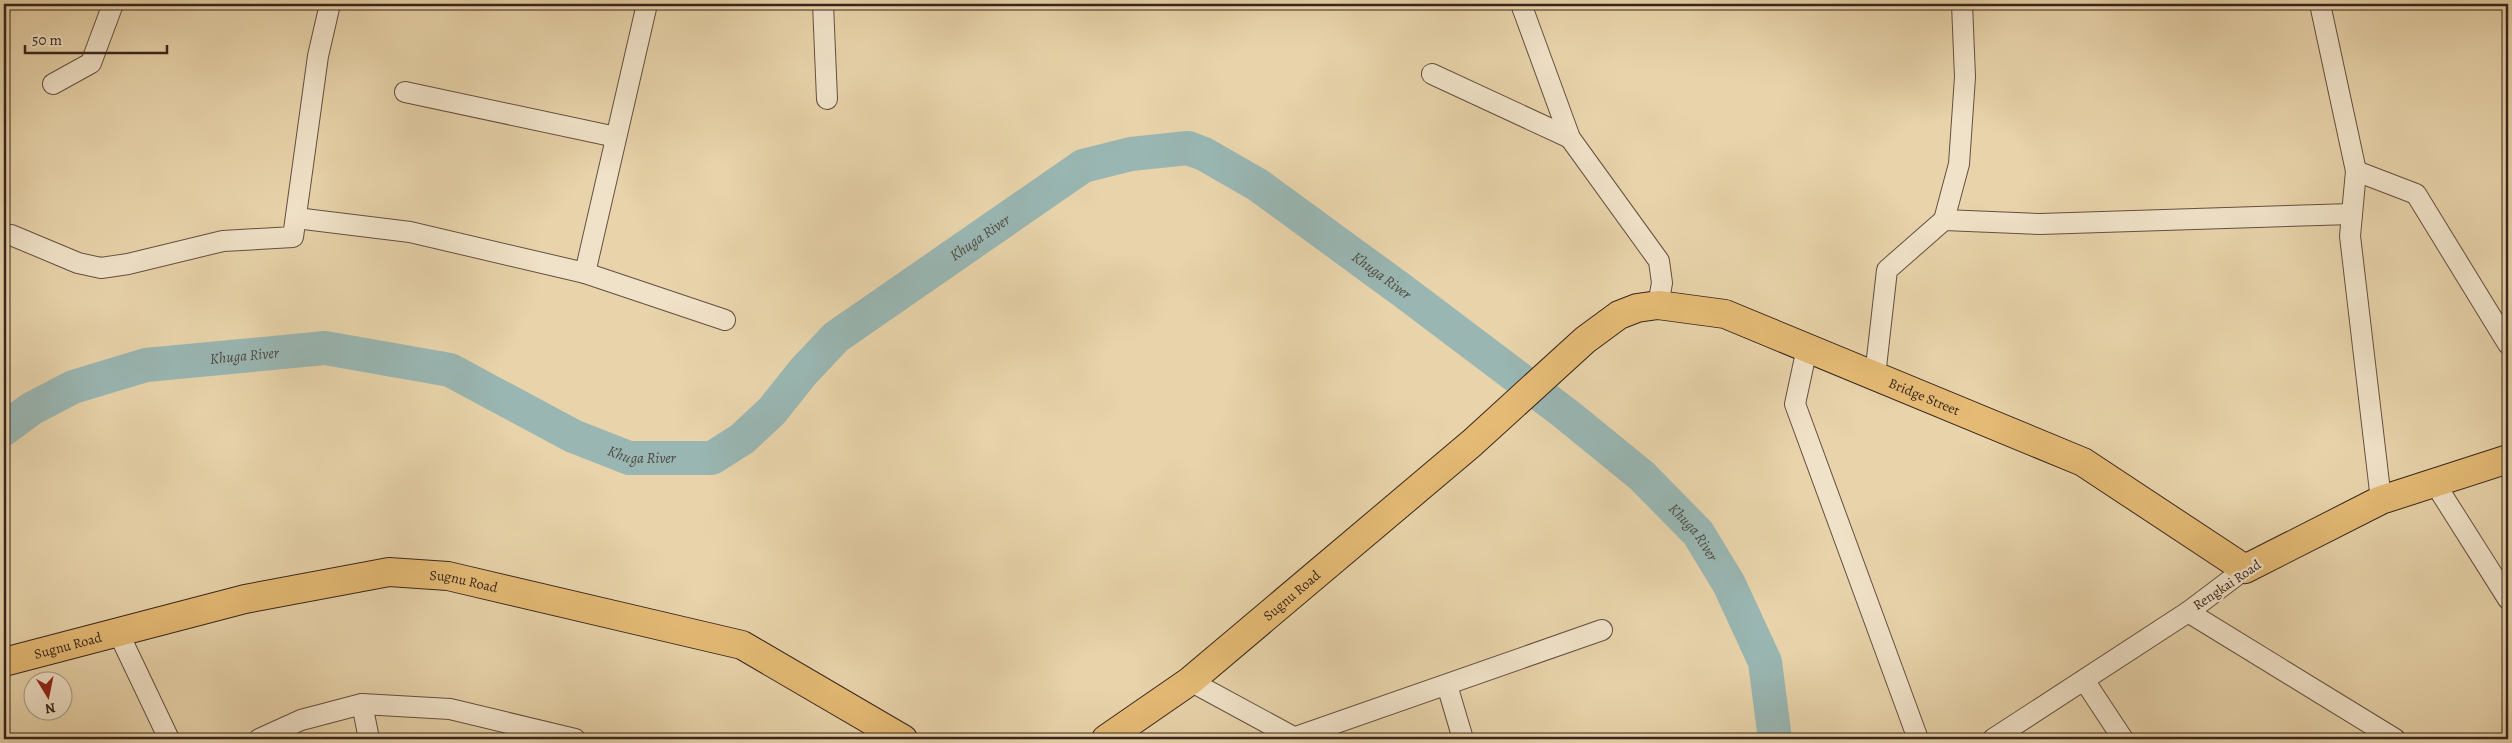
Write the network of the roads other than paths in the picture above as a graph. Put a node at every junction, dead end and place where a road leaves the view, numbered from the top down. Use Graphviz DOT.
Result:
graph roads {
  1 [pos="113,4"];
  2 [pos="330,4"];
  3 [pos="647,4"];
  4 [pos="823,4"];
  5 [pos="1521,4"];
  6 [pos="1962,4"];
  7 [pos="2320,4"];
  8 [pos="1432,74"];
  9 [pos="53,84"];
  10 [pos="404,92"];
  11 [pos="827,99"];
  12 [pos="616,138"];
  13 [pos="1570,138"];
  14 [pos="2356,171"];
  15 [pos="2352,214"];
  16 [pos="296,218"];
  17 [pos="1944,220"];
  18 [pos="11,234"];
  19 [pos="585,273"];
  20 [pos="1658,305"];
  21 [pos="725,320"];
  22 [pos="1585,340"];
  23 [pos="2508,344"];
  24 [pos="1807,348"];
  25 [pos="1875,376"];
  26 [pos="2508,459"];
  27 [pos="2434,482"];
  28 [pos="2381,500"];
  29 [pos="2245,569"];
  30 [pos="2508,598"];
  31 [pos="2188,612"];
  32 [pos="1602,630"];
  33 [pos="118,632"];
  34 [pos="4,662"];
  35 [pos="2084,680"];
  36 [pos="1190,681"];
  37 [pos="1447,684"];
  38 [pos="362,704"];
  39 [pos="1296,738"];
  40 [pos="169,739"];
  41 [pos="259,739"];
  42 [pos="369,739"];
  43 [pos="574,739"];
  44 [pos="903,739"];
  45 [pos="1106,739"];
  46 [pos="1462,739"];
  47 [pos="1918,739"];
  48 [pos="1993,739"];
  49 [pos="2123,739"];
  50 [pos="2395,739"];
  1 -- 9 [label="street"];
  2 -- 16 [label="street"];
  3 -- 12 [label="street"];
  4 -- 11 [label="street"];
  5 -- 13 [label="street"];
  6 -- 17 [label="street"];
  7 -- 14 [label="street"];
  8 -- 13 [label="street"];
  10 -- 12 [label="street"];
  12 -- 19 [label="street"];
  13 -- 20 [label="street"];
  14 -- 15 [label="street"];
  14 -- 23 [label="street"];
  15 -- 17 [label="street"];
  15 -- 28 [label="street"];
  16 -- 18 [label="street"];
  16 -- 19 [label="street"];
  17 -- 25 [label="street"];
  19 -- 21 [label="street"];
  20 -- 22 [label="main road, Bridge Street"];
  20 -- 24 [label="main road, Bridge Street"];
  22 -- 36 [label="main road, Sugnu Road"];
  24 -- 25 [label="main road, Bridge Street"];
  24 -- 47 [label="street"];
  25 -- 29 [label="main road, Bridge Street"];
  26 -- 27 [label="main road, Rengkai Road"];
  27 -- 28 [label="main road, Rengkai Road"];
  27 -- 30 [label="street"];
  28 -- 29 [label="main road, Rengkai Road"];
  29 -- 31 [label="street, Rengkai Road"];
  31 -- 35 [label="street, Rengkai Road"];
  31 -- 50 [label="street"];
  32 -- 37 [label="street"];
  33 -- 34 [label="main road, Sugnu Road"];
  33 -- 40 [label="street"];
  33 -- 44 [label="main road, Sugnu Road"];
  35 -- 48 [label="street, Rengkai Road"];
  35 -- 49 [label="street"];
  36 -- 39 [label="street"];
  36 -- 45 [label="main road, Sugnu Road"];
  37 -- 39 [label="street"];
  37 -- 46 [label="street"];
  38 -- 41 [label="street"];
  38 -- 42 [label="street"];
  38 -- 43 [label="street"];
}
